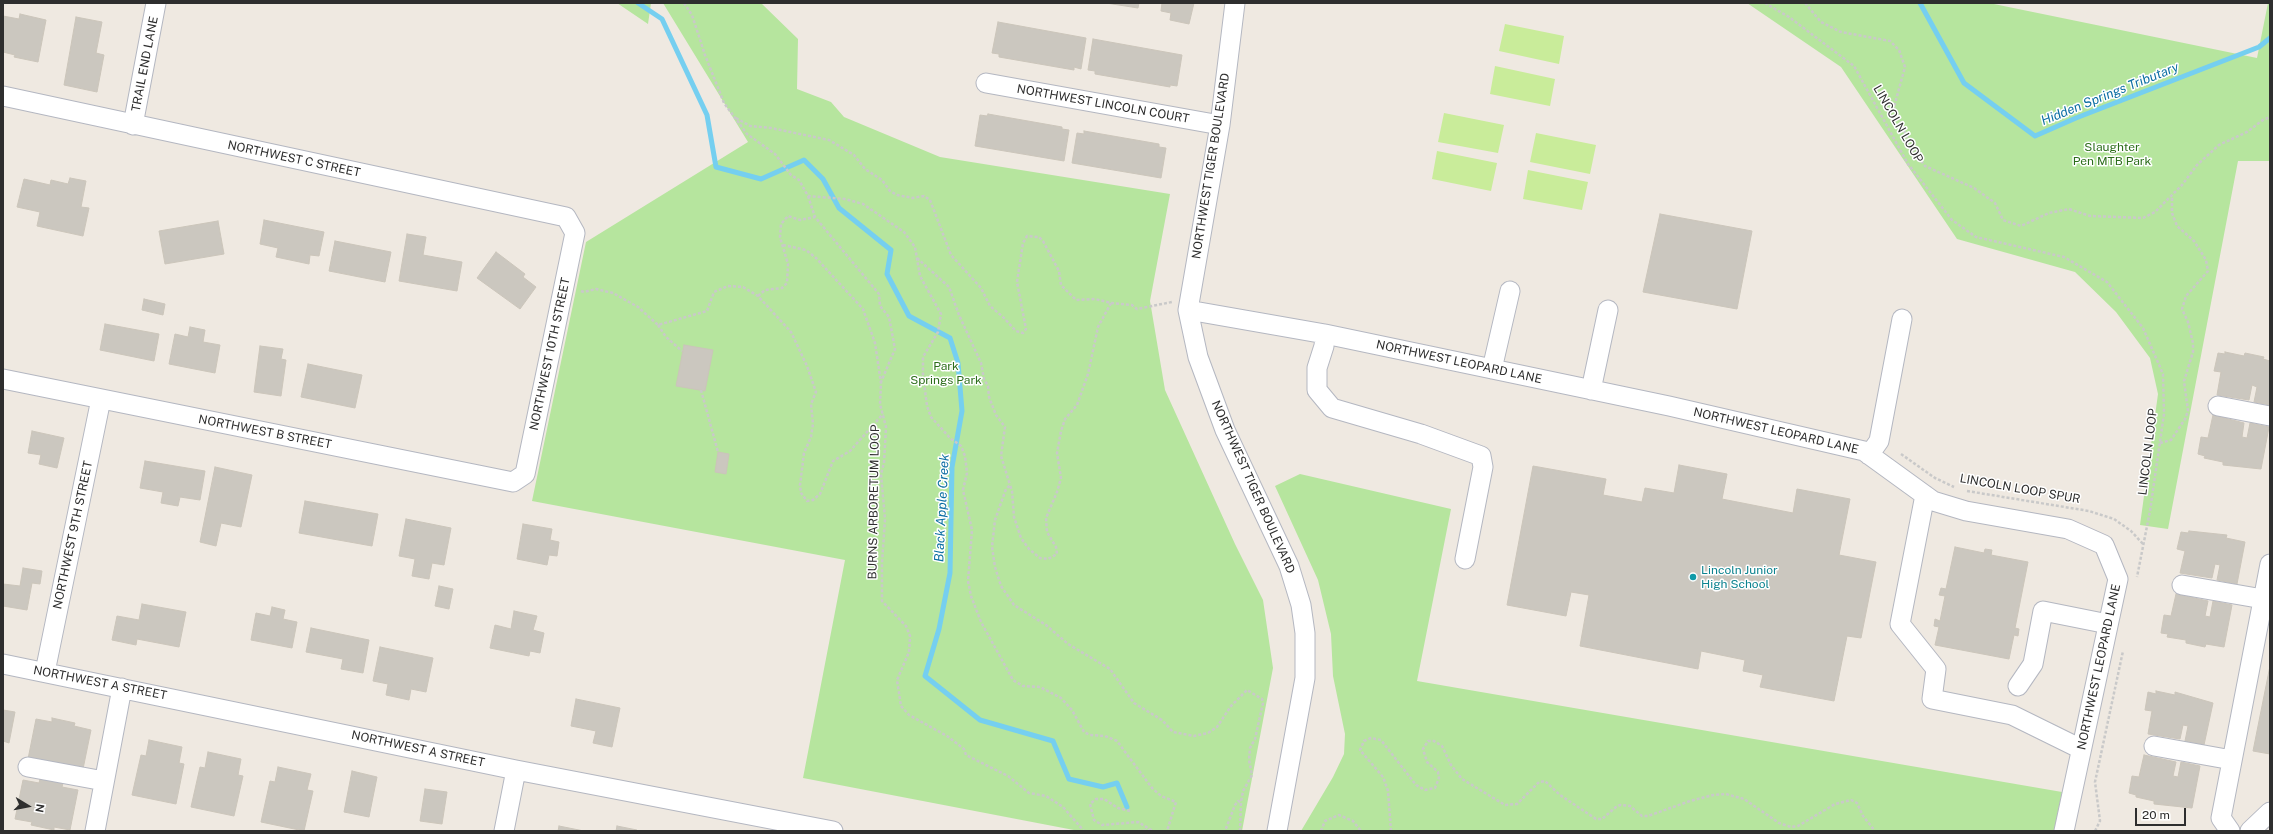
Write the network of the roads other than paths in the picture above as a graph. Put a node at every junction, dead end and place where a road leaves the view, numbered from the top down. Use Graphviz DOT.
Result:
graph roads {
  1 [pos="156,3"];
  2 [pos="1235,3"];
  3 [pos="986,84"];
  4 [pos="3,96"];
  5 [pos="133,125"];
  6 [pos="1220,125"];
  7 [pos="575,233"];
  8 [pos="1510,291"];
  9 [pos="1180,306"];
  10 [pos="1608,310"];
  11 [pos="1902,318"];
  12 [pos="1325,334"];
  13 [pos="1492,369"];
  14 [pos="3,379"];
  15 [pos="1592,390"];
  16 [pos="101,399"];
  17 [pos="2218,406"];
  18 [pos="2270,416"];
  19 [pos="1870,455"];
  20 [pos="525,474"];
  21 [pos="1926,495"];
  22 [pos="1465,559"];
  23 [pos="2270,564"];
  24 [pos="2182,585"];
  25 [pos="2263,599"];
  26 [pos="2108,624"];
  27 [pos="3,664"];
  28 [pos="45,672"];
  29 [pos="2018,686"];
  30 [pos="122,688"];
  31 [pos="2154,746"];
  32 [pos="2081,749"];
  33 [pos="2232,760"];
  34 [pos="28,767"];
  35 [pos="516,770"];
  36 [pos="104,781"];
  37 [pos="2270,812"];
  38 [pos="95,831"];
  39 [pos="504,831"];
  40 [pos="833,831"];
  41 [pos="1276,831"];
  42 [pos="2064,831"];
  43 [pos="2230,831"];
  44 [pos="2250,831"];
  1 -- 5 [label="street, TRAIL END LANE"];
  2 -- 6 [label="street, NORTHWEST TIGER BOULEVARD"];
  3 -- 6 [label="street, NORTHWEST LINCOLN COURT"];
  4 -- 5 [label="street, NORTHWEST C STREET"];
  5 -- 7 [label="street, NORTHWEST C STREET"];
  6 -- 9 [label="street, NORTHWEST TIGER BOULEVARD"];
  7 -- 20 [label="street, NORTHWEST 10TH STREET"];
  8 -- 13 [label="street"];
  9 -- 12 [label="street, NORTHWEST LEOPARD LANE"];
  9 -- 41 [label="street, NORTHWEST TIGER BOULEVARD"];
  10 -- 15 [label="street"];
  11 -- 19 [label="street"];
  12 -- 13 [label="street, NORTHWEST LEOPARD LANE"];
  12 -- 22 [label="street"];
  13 -- 15 [label="street, NORTHWEST LEOPARD LANE"];
  14 -- 16 [label="street, NORTHWEST B STREET"];
  15 -- 19 [label="street, NORTHWEST LEOPARD LANE"];
  16 -- 20 [label="street, NORTHWEST B STREET"];
  16 -- 28 [label="street, NORTHWEST 9TH STREET"];
  17 -- 18 [label="street"];
  19 -- 21 [label="street, NORTHWEST LEOPARD LANE"];
  21 -- 26 [label="street, NORTHWEST LEOPARD LANE"];
  21 -- 32 [label="street"];
  23 -- 25 [label="street"];
  24 -- 25 [label="street"];
  25 -- 33 [label="street"];
  26 -- 29 [label="street"];
  26 -- 32 [label="street, NORTHWEST LEOPARD LANE"];
  27 -- 28 [label="street, NORTHWEST A STREET"];
  28 -- 30 [label="street, NORTHWEST A STREET"];
  30 -- 35 [label="street, NORTHWEST A STREET"];
  30 -- 36 [label="street"];
  31 -- 33 [label="street"];
  32 -- 42 [label="street, NORTHWEST LEOPARD LANE"];
  33 -- 43 [label="street"];
  34 -- 36 [label="street"];
  35 -- 39 [label="street"];
  35 -- 40 [label="street, NORTHWEST A STREET"];
  36 -- 38 [label="street"];
  37 -- 44 [label="street"];
}
